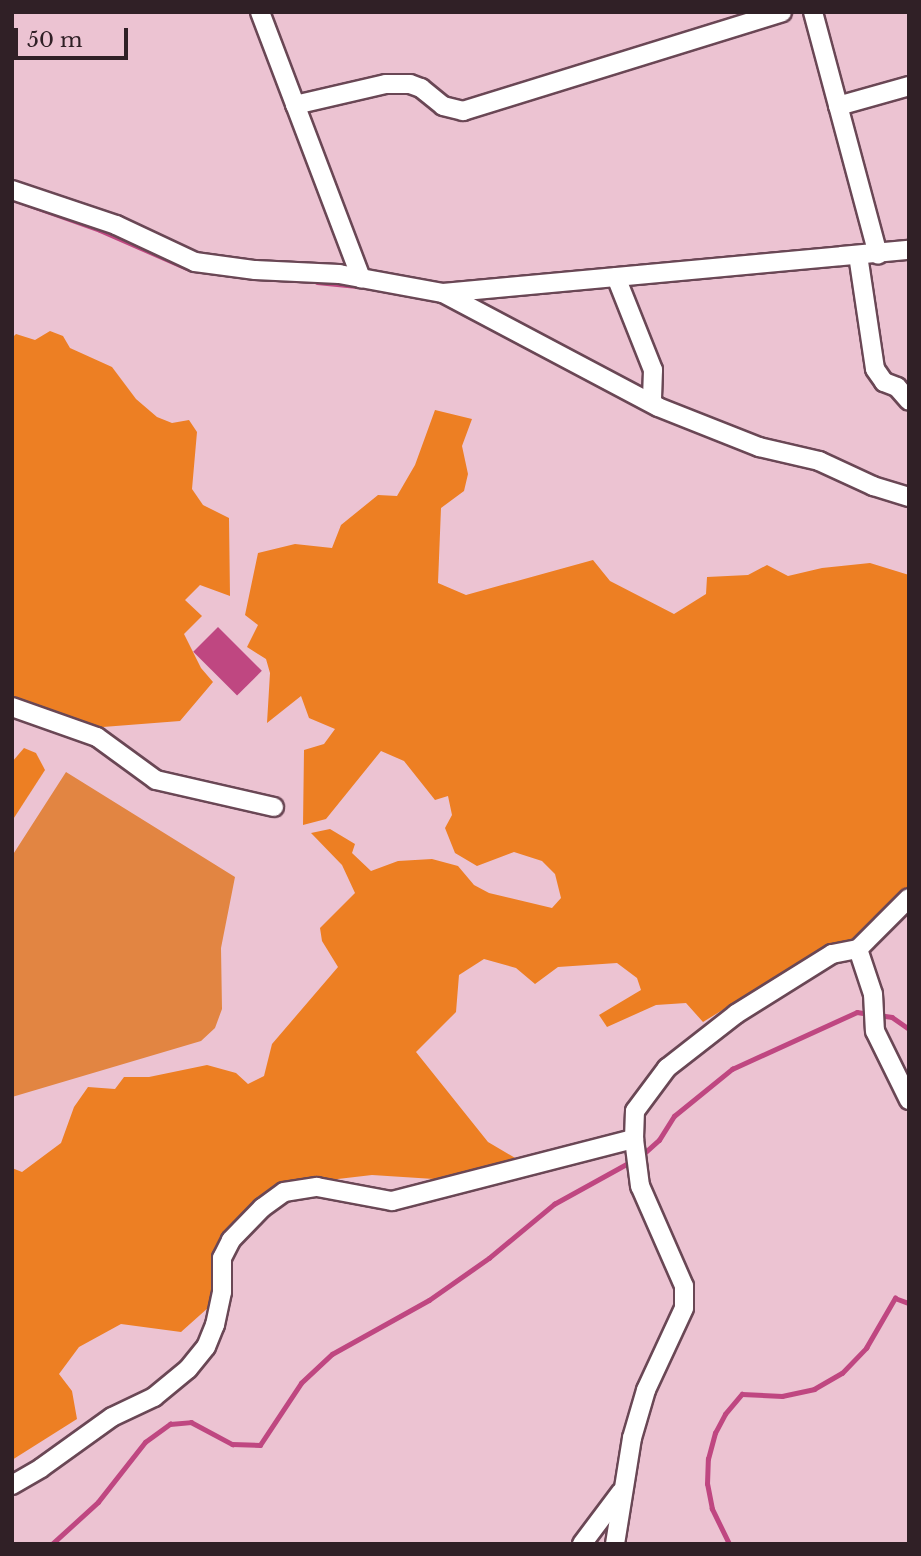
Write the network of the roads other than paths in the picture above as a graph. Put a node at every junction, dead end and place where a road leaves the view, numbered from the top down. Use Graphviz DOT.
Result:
graph roads {
  1 [pos="260,12"];
  2 [pos="782,12"];
  3 [pos="813,12"];
  4 [pos="909,86"];
  5 [pos="295,105"];
  6 [pos="838,106"];
  7 [pos="12,190"];
  8 [pos="909,250"];
  9 [pos="878,254"];
  10 [pos="858,255"];
  11 [pos="616,277"];
  12 [pos="360,278"];
  13 [pos="443,293"];
  14 [pos="909,401"];
  15 [pos="652,404"];
  16 [pos="909,497"];
  17 [pos="12,707"];
  18 [pos="274,807"];
  19 [pos="909,898"];
  20 [pos="858,949"];
  21 [pos="909,1100"];
  22 [pos="634,1139"];
  23 [pos="12,1485"];
  24 [pos="621,1492"];
  25 [pos="582,1544"];
  26 [pos="615,1544"];
  1 -- 5 [label="street"];
  2 -- 5 [label="street"];
  3 -- 6 [label="street"];
  4 -- 6 [label="street"];
  5 -- 12 [label="street"];
  6 -- 9 [label="street"];
  7 -- 12 [label="street"];
  8 -- 9 [label="street"];
  9 -- 10 [label="street"];
  10 -- 11 [label="street"];
  10 -- 14 [label="street"];
  11 -- 13 [label="street"];
  11 -- 15 [label="street"];
  12 -- 13 [label="street"];
  13 -- 15 [label="street"];
  15 -- 16 [label="street"];
  17 -- 18 [label="street"];
  19 -- 20 [label="street"];
  20 -- 21 [label="street"];
  20 -- 22 [label="street"];
  22 -- 23 [label="street"];
  22 -- 24 [label="street"];
  24 -- 25 [label="street"];
  24 -- 26 [label="street"];
}
